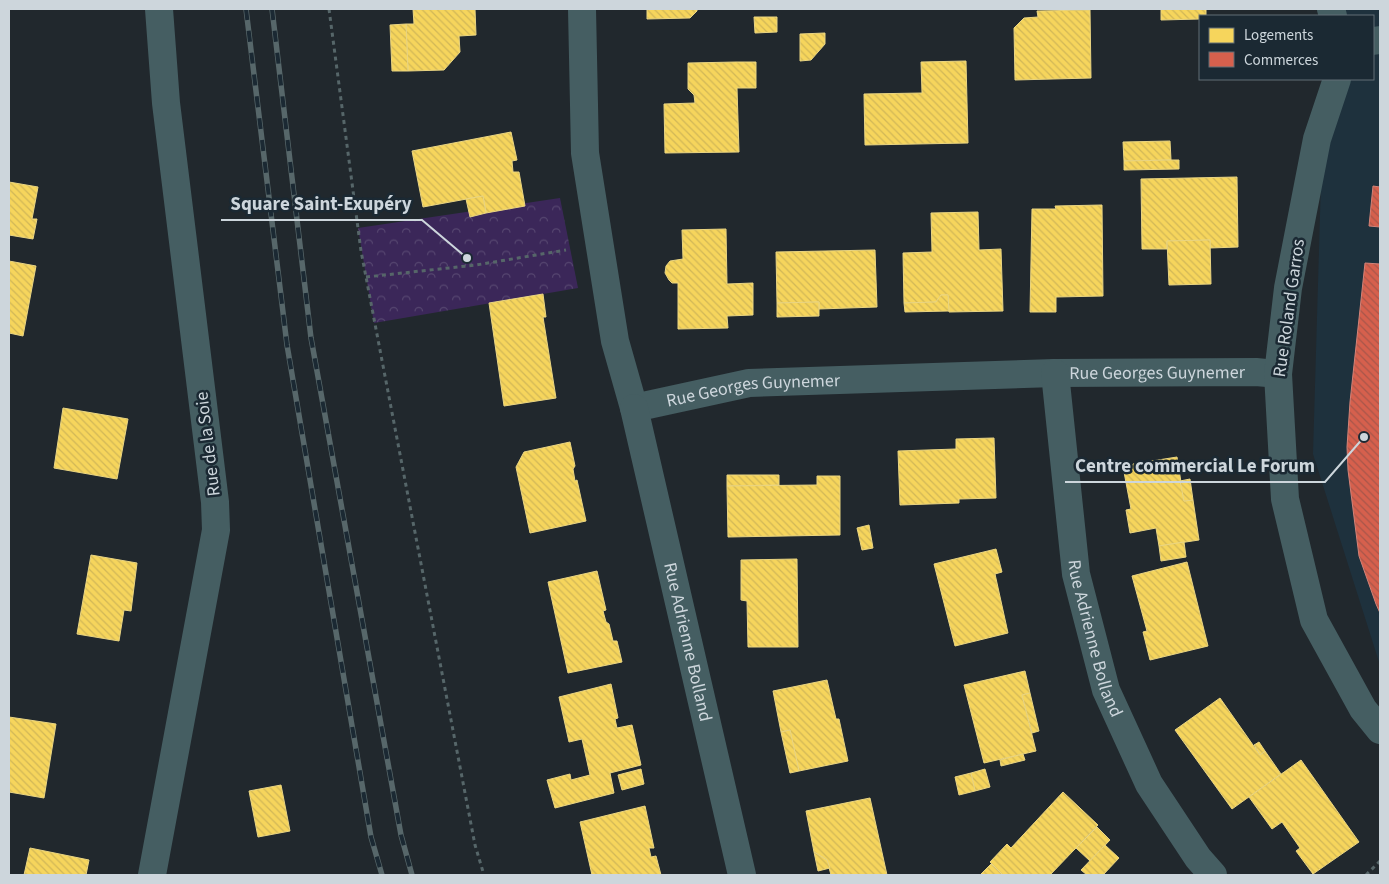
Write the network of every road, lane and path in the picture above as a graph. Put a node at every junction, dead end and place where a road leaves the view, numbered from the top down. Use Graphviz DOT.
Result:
graph roads {
  1 [pos="159,9"];
  2 [pos="330,9"];
  3 [pos="582,9"];
  4 [pos="1337,80"];
  5 [pos="598,244"];
  6 [pos="366,277"];
  7 [pos="1055,373"];
  8 [pos="1278,374"];
  9 [pos="634,408"];
  10 [pos="1380,730"];
  11 [pos="1380,860"];
  12 [pos="152,875"];
  13 [pos="484,875"];
  14 [pos="742,875"];
  15 [pos="1213,875"];
  16 [pos="1366,875"];
  1 -- 12 [label="street, Rue de la Soie"];
  2 -- 6 [label="path"];
  3 -- 5 [label="street"];
  4 -- 8 [label="street, Rue Roland Garros"];
  5 -- 6 [label="path"];
  5 -- 9 [label="street"];
  6 -- 13 [label="path"];
  7 -- 8 [label="street, Rue Georges Guynemer"];
  7 -- 9 [label="street, Rue Georges Guynemer"];
  7 -- 15 [label="street, Rue Adrienne Bolland"];
  8 -- 10 [label="street, Rue Roland Garros"];
  9 -- 14 [label="street, Rue Adrienne Bolland"];
  11 -- 16 [label="path"];
}
